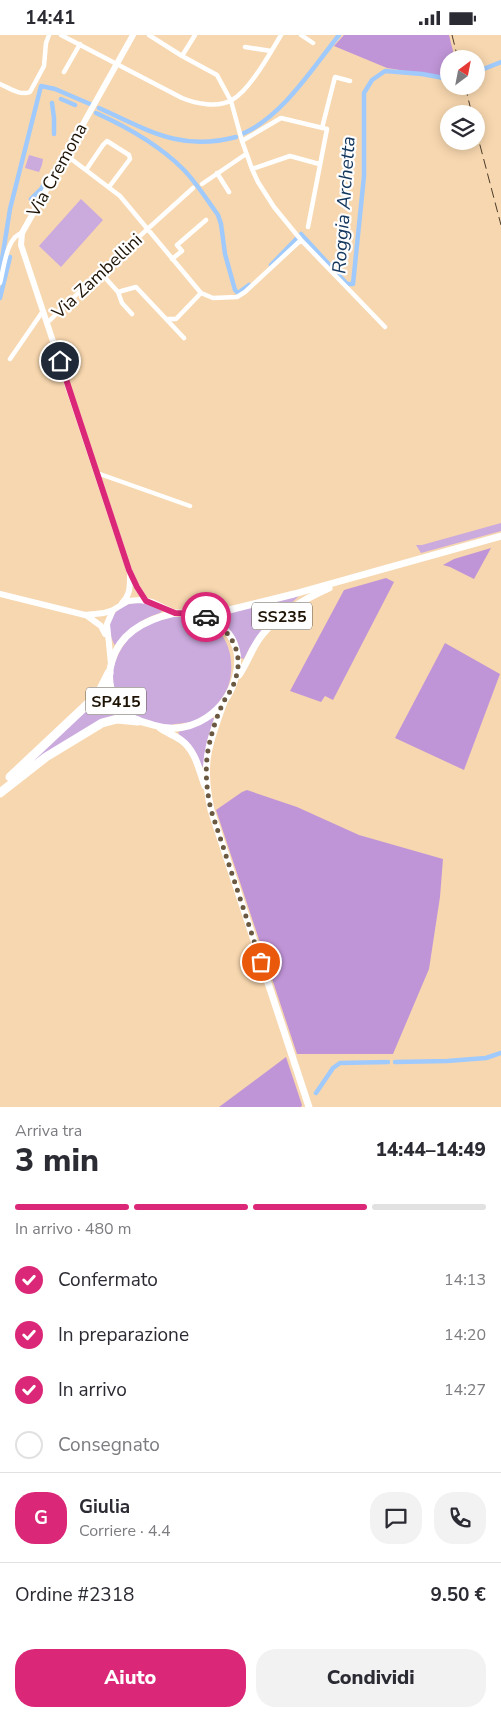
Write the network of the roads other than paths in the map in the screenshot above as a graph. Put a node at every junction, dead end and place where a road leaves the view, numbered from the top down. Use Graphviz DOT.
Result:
graph roads {
  1 [pos="49,35"];
  2 [pos="61,35"];
  3 [pos="133,35"];
  4 [pos="149,35"];
  5 [pos="195,35"];
  6 [pos="281,35"];
  7 [pos="300,35"];
  8 [pos="314,43"];
  9 [pos="80,44"];
  10 [pos="245,47"];
  11 [pos="270,51"];
  12 [pos="182,56"];
  13 [pos="116,65"];
  14 [pos="64,72"];
  15 [pos="350,81"];
  16 [pos="0,83"];
  17 [pos="231,101"];
  18 [pos="322,128"];
  19 [pos="242,141"];
  20 [pos="246,154"];
  21 [pos="66,155"];
  22 [pos="319,163"];
  23 [pos="252,169"];
  24 [pos="86,170"];
  25 [pos="218,173"];
  26 [pos="202,183"];
  27 [pos="109,187"];
  28 [pos="193,188"];
  29 [pos="228,192"];
  30 [pos="206,220"];
  31 [pos="308,227"];
  32 [pos="147,229"];
  33 [pos="22,233"];
  34 [pos="299,237"];
  35 [pos="172,259"];
  36 [pos="100,272"];
  37 [pos="0,283"];
  38 [pos="118,292"];
  39 [pos="202,293"];
  40 [pos="43,311"];
  41 [pos="132,314"];
  42 [pos="164,318"];
  43 [pos="47,323"];
  44 [pos="385,327"];
  45 [pos="184,338"];
  46 [pos="10,359"];
  47 [pos="97,473"];
  48 [pos="190,506"];
  49 [pos="501,536"];
  50 [pos="129,570"];
  51 [pos="351,578"];
  52 [pos="0,594"];
  53 [pos="146,601"];
  54 [pos="121,604"];
  55 [pos="113,610"];
  56 [pos="175,613"];
  57 [pos="85,615"];
  58 [pos="200,615"];
  59 [pos="108,643"];
  60 [pos="110,669"];
  61 [pos="236,680"];
  62 [pos="224,702"];
  63 [pos="138,721"];
  64 [pos="160,727"];
  65 [pos="0,787"];
  66 [pos="207,792"];
  67 [pos="0,793"];
  68 [pos="309,1107"];
  1 -- 16 [label="street"];
  2 -- 9 [label="street"];
  3 -- 13 [label="street, Via Cremona"];
  4 -- 12 [label="street"];
  5 -- 12 [label="street"];
  6 -- 11 [label="street"];
  7 -- 8 [label="street"];
  9 -- 13 [label="street"];
  9 -- 14 [label="street"];
  10 -- 11 [label="street"];
  11 -- 17 [label="street"];
  12 -- 17 [label="street"];
  13 -- 17 [label="street"];
  13 -- 21 [label="street, Via Cremona"];
  15 -- 18 [label="street"];
  17 -- 19 [label="street"];
  18 -- 19 [label="street"];
  18 -- 22 [label="street"];
  19 -- 20 [label="street"];
  20 -- 23 [label="street"];
  20 -- 25 [label="street"];
  21 -- 24 [label="street"];
  21 -- 33 [label="street, Via Cremona"];
  22 -- 23 [label="street"];
  22 -- 31 [label="street"];
  23 -- 34 [label="street"];
  24 -- 27 [label="street"];
  24 -- 27 [label="street"];
  25 -- 26 [label="street"];
  25 -- 29 [label="street"];
  27 -- 32 [label="street"];
  28 -- 32 [label="street, Via Zambellini"];
  30 -- 35 [label="street"];
  32 -- 35 [label="street"];
  32 -- 36 [label="street, Via Zambellini"];
  33 -- 37 [label="street"];
  33 -- 40 [label="street, Via Cremona"];
  34 -- 39 [label="street"];
  34 -- 44 [label="street"];
  35 -- 39 [label="street"];
  36 -- 38 [label="street"];
  36 -- 43 [label="street, Via Zambellini"];
  38 -- 41 [label="street"];
  38 -- 42 [label="street"];
  39 -- 42 [label="street"];
  40 -- 43 [label="street, Via Cremona"];
  40 -- 46 [label="street"];
  42 -- 45 [label="street"];
  43 -- 47 [label="street, Via Cremona"];
  47 -- 48 [label="street"];
  47 -- 50 [label="street, Via Cremona"];
  49 -- 51 [label="main road"];
  50 -- 53 [label="street, Via Cremona"];
  50 -- 54 [label="street, Via Cremona"];
  51 -- 58 [label="main road, SS235"];
  51 -- 61 [label="main road, SS235"];
  52 -- 57 [label="street"];
  53 -- 54 [label="street"];
  53 -- 56 [label="street"];
  54 -- 55 [label="street"];
  55 -- 57 [label="street"];
  55 -- 59 [label="street"];
  56 -- 58 [label="main road, SP415"];
  56 -- 60 [label="main road, SP415"];
  57 -- 59 [label="street"];
  58 -- 61 [label="main road, SP415"];
  59 -- 60 [label="street"];
  60 -- 63 [label="main road, SP415"];
  60 -- 65 [label="highway, SP415"];
  61 -- 62 [label="main road, SP415"];
  62 -- 64 [label="main road, SP415"];
  62 -- 66 [label="main road, SP415"];
  63 -- 64 [label="main road, SP415"];
  63 -- 67 [label="highway, SP415"];
  64 -- 66 [label="main road, SP415"];
  66 -- 68 [label="main road, SP415"];
}
